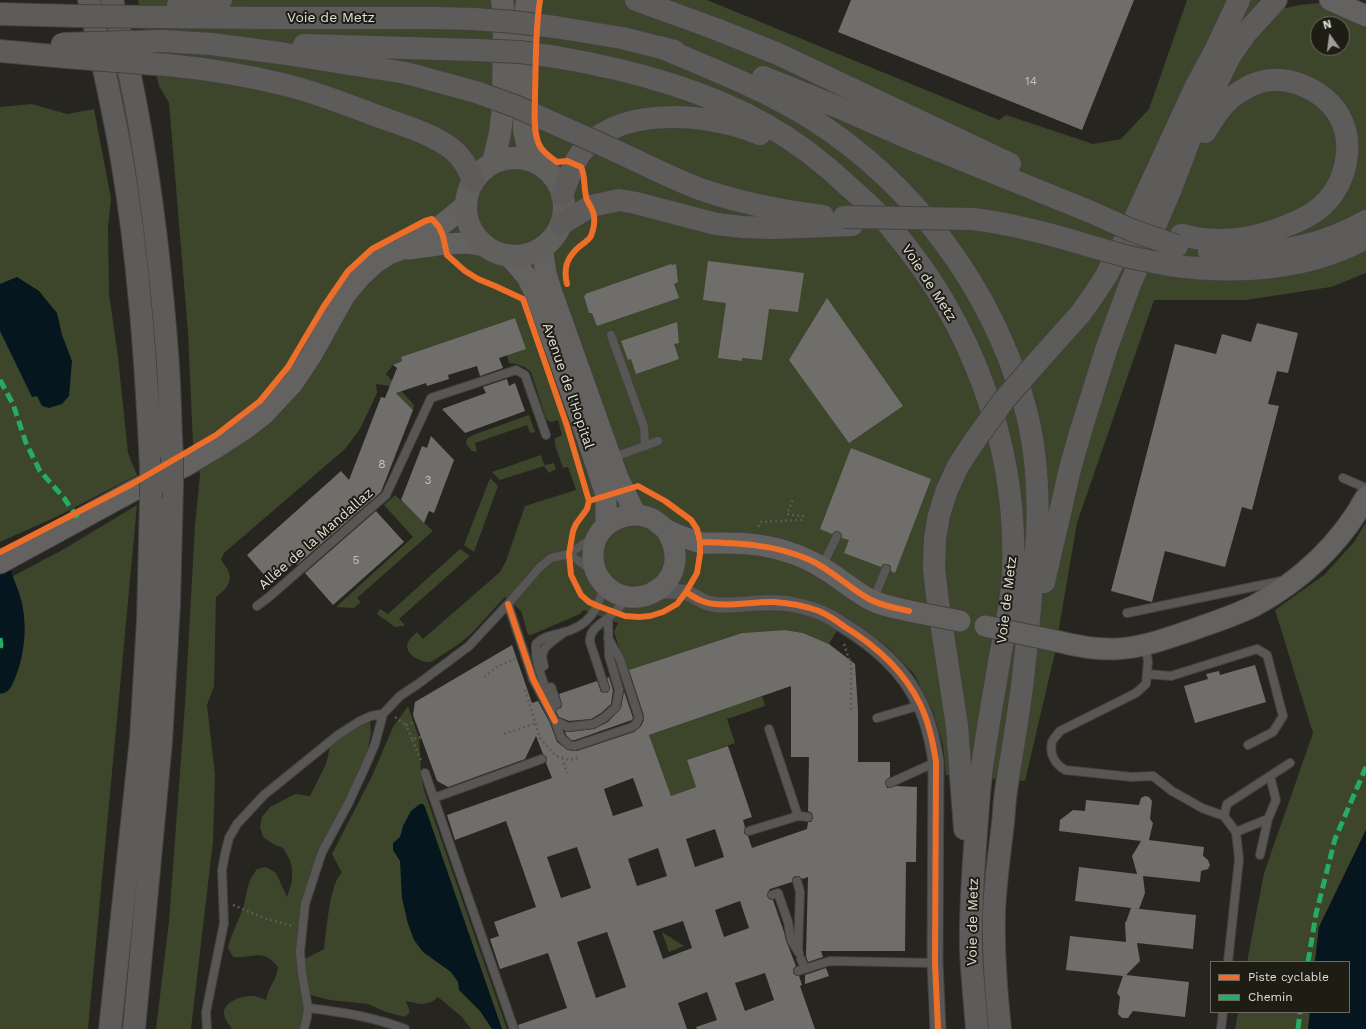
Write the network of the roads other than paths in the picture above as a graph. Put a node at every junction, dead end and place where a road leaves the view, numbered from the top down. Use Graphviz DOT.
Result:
graph roads {
  1 [pos="220,0"];
  2 [pos="502,0"];
  3 [pos="527,0"];
  4 [pos="636,0"];
  5 [pos="658,0"];
  6 [pos="1239,0"];
  7 [pos="1276,0"];
  8 [pos="1330,0"];
  9 [pos="117,4"];
  10 [pos="83,8"];
  11 [pos="1356,9"];
  12 [pos="155,12"];
  13 [pos="0,14"];
  14 [pos="716,29"];
  15 [pos="211,44"];
  16 [pos="0,47"];
  17 [pos="660,47"];
  18 [pos="64,50"];
  19 [pos="0,51"];
  20 [pos="535,162"];
  21 [pos="493,163"];
  22 [pos="473,182"];
  23 [pos="854,191"];
  24 [pos="1170,191"];
  25 [pos="562,195"];
  26 [pos="466,205"];
  27 [pos="1093,207"];
  28 [pos="848,221"];
  29 [pos="1366,221"];
  30 [pos="561,224"];
  31 [pos="1366,238"];
  32 [pos="485,246"];
  33 [pos="542,247"];
  34 [pos="1176,249"];
  35 [pos="400,250"];
  36 [pos="508,255"];
  37 [pos="611,334"];
  38 [pos="546,435"];
  39 [pos="658,441"];
  40 [pos="645,446"];
  41 [pos="612,458"];
  42 [pos="1343,478"];
  43 [pos="1366,488"];
  44 [pos="1366,497"];
  45 [pos="636,515"];
  46 [pos="603,529"];
  47 [pos="666,530"];
  48 [pos="837,536"];
  49 [pos="700,542"];
  50 [pos="569,554"];
  51 [pos="5,561"];
  52 [pos="675,563"];
  53 [pos="822,567"];
  54 [pos="886,569"];
  55 [pos="1298,577"];
  56 [pos="601,580"];
  57 [pos="657,590"];
  58 [pos="686,592"];
  59 [pos="629,597"];
  60 [pos="873,600"];
  61 [pos="508,604"];
  62 [pos="257,606"];
  63 [pos="1127,613"];
  64 [pos="608,618"];
  65 [pos="563,633"];
  66 [pos="608,638"];
  67 [pos="1145,645"];
  68 [pos="1024,671"];
  69 [pos="1147,674"];
  70 [pos="605,688"];
  71 [pos="557,704"];
  72 [pos="921,705"];
  73 [pos="383,714"];
  74 [pos="876,718"];
  75 [pos="554,721"];
  76 [pos="769,730"];
  77 [pos="1248,745"];
  78 [pos="542,759"];
  79 [pos="936,762"];
  80 [pos="1290,763"];
  81 [pos="425,773"];
  82 [pos="1270,776"];
  83 [pos="890,783"];
  84 [pos="434,798"];
  85 [pos="798,816"];
  86 [pos="1224,816"];
  87 [pos="808,817"];
  88 [pos="1268,819"];
  89 [pos="749,831"];
  90 [pos="1236,832"];
  91 [pos="1260,855"];
  92 [pos="797,880"];
  93 [pos="772,895"];
  94 [pos="971,914"];
  95 [pos="799,954"];
  96 [pos="1228,961"];
  97 [pos="935,963"];
  98 [pos="308,1008"];
  99 [pos="1223,1013"];
  100 [pos="110,1029"];
  101 [pos="134,1029"];
  102 [pos="207,1029"];
  103 [pos="304,1029"];
  104 [pos="405,1029"];
  105 [pos="514,1029"];
  106 [pos="938,1029"];
  107 [pos="977,1029"];
  108 [pos="1000,1029"];
  109 [pos="1221,1029"];
  1 -- 12 [label="highway"];
  2 -- 21 [label="main road"];
  3 -- 20 [label="main road"];
  4 -- 14 [label="highway"];
  5 -- 14 [label="highway"];
  6 -- 94 [label="highway, bridge"];
  7 -- 24 [label="highway"];
  8 -- 11 [label="street"];
  9 -- 10 [label="highway, bridge"];
  9 -- 12 [label="highway"];
  9 -- 101 [label="highway, bridge"];
  10 -- 12 [label="highway, Voie de Metz, bridge"];
  10 -- 13 [label="highway, Voie de Metz"];
  10 -- 100 [label="highway, bridge"];
  12 -- 17 [label="highway, Voie de Metz, bridge"];
  14 -- 27 [label="highway"];
  15 -- 18 [label="highway, bridge"];
  15 -- 23 [label="highway, bridge"];
  15 -- 28 [label="highway, bridge"];
  16 -- 18 [label="highway"];
  17 -- 27 [label="highway"];
  17 -- 68 [label="highway"];
  18 -- 19 [label="highway"];
  18 -- 22 [label="highway, bridge"];
  20 -- 21 [label="main road"];
  20 -- 25 [label="main road"];
  21 -- 22 [label="main road"];
  22 -- 26 [label="main road"];
  23 -- 25 [label="highway"];
  23 -- 94 [label="highway, Voie de Metz"];
  24 -- 34 [label="highway"];
  24 -- 68 [label="highway"];
  25 -- 30 [label="main road"];
  26 -- 32 [label="main road"];
  26 -- 35 [label="street"];
  27 -- 34 [label="highway, bridge"];
  28 -- 30 [label="highway"];
  28 -- 34 [label="highway, bridge"];
  29 -- 34 [label="highway"];
  30 -- 33 [label="main road"];
  31 -- 34 [label="highway"];
  32 -- 35 [label="street"];
  32 -- 36 [label="main road"];
  33 -- 36 [label="main road"];
  33 -- 41 [label="street, Avenue de l'Hopital"];
  35 -- 51 [label="street"];
  36 -- 46 [label="street, Avenue de l'Hopital"];
  37 -- 40 [label="lane"];
  38 -- 62 [label="lane, Allée de la Mandallaz"];
  39 -- 40 [label="lane"];
  40 -- 41 [label="lane"];
  41 -- 45 [label="street, Avenue de l'Hopital"];
  42 -- 43 [label="lane"];
  44 -- 55 [label="street"];
  45 -- 46 [label="street"];
  45 -- 47 [label="street"];
  46 -- 50 [label="lane"];
  46 -- 56 [label="street"];
  47 -- 49 [label="street"];
  47 -- 52 [label="street"];
  48 -- 53 [label="lane"];
  49 -- 52 [label="street"];
  49 -- 53 [label="street"];
  50 -- 56 [label="lane"];
  50 -- 61 [label="lane"];
  52 -- 57 [label="street"];
  52 -- 58 [label="street"];
  53 -- 60 [label="street"];
  54 -- 60 [label="lane"];
  55 -- 63 [label="lane"];
  55 -- 67 [label="street"];
  56 -- 59 [label="street"];
  56 -- 65 [label="lane"];
  57 -- 58 [label="street"];
  57 -- 59 [label="street"];
  58 -- 72 [label="street"];
  59 -- 64 [label="lane"];
  60 -- 67 [label="street, bridge"];
  61 -- 73 [label="lane"];
  61 -- 75 [label="lane"];
  64 -- 66 [label="lane"];
  64 -- 70 [label="lane"];
  65 -- 71 [label="lane"];
  65 -- 75 [label="lane"];
  66 -- 75 [label="lane"];
  66 -- 75 [label="lane"];
  67 -- 69 [label="lane"];
  68 -- 108 [label="highway, Voie de Metz"];
  69 -- 77 [label="lane"];
  69 -- 86 [label="lane"];
  72 -- 74 [label="lane"];
  72 -- 79 [label="street"];
  73 -- 98 [label="lane"];
  73 -- 102 [label="lane"];
  76 -- 85 [label="lane"];
  78 -- 84 [label="lane"];
  79 -- 83 [label="lane"];
  79 -- 97 [label="street"];
  80 -- 82 [label="lane"];
  81 -- 84 [label="lane"];
  82 -- 86 [label="lane"];
  82 -- 88 [label="lane"];
  84 -- 105 [label="lane"];
  85 -- 87 [label="lane"];
  85 -- 89 [label="lane"];
  86 -- 90 [label="lane"];
  88 -- 90 [label="lane"];
  88 -- 91 [label="lane"];
  90 -- 96 [label="lane"];
  92 -- 95 [label="lane"];
  93 -- 95 [label="lane"];
  94 -- 107 [label="highway, Voie de Metz"];
  95 -- 97 [label="lane"];
  97 -- 106 [label="street"];
  98 -- 103 [label="lane"];
  98 -- 104 [label="lane"];
  99 -- 109 [label="lane"];
}
